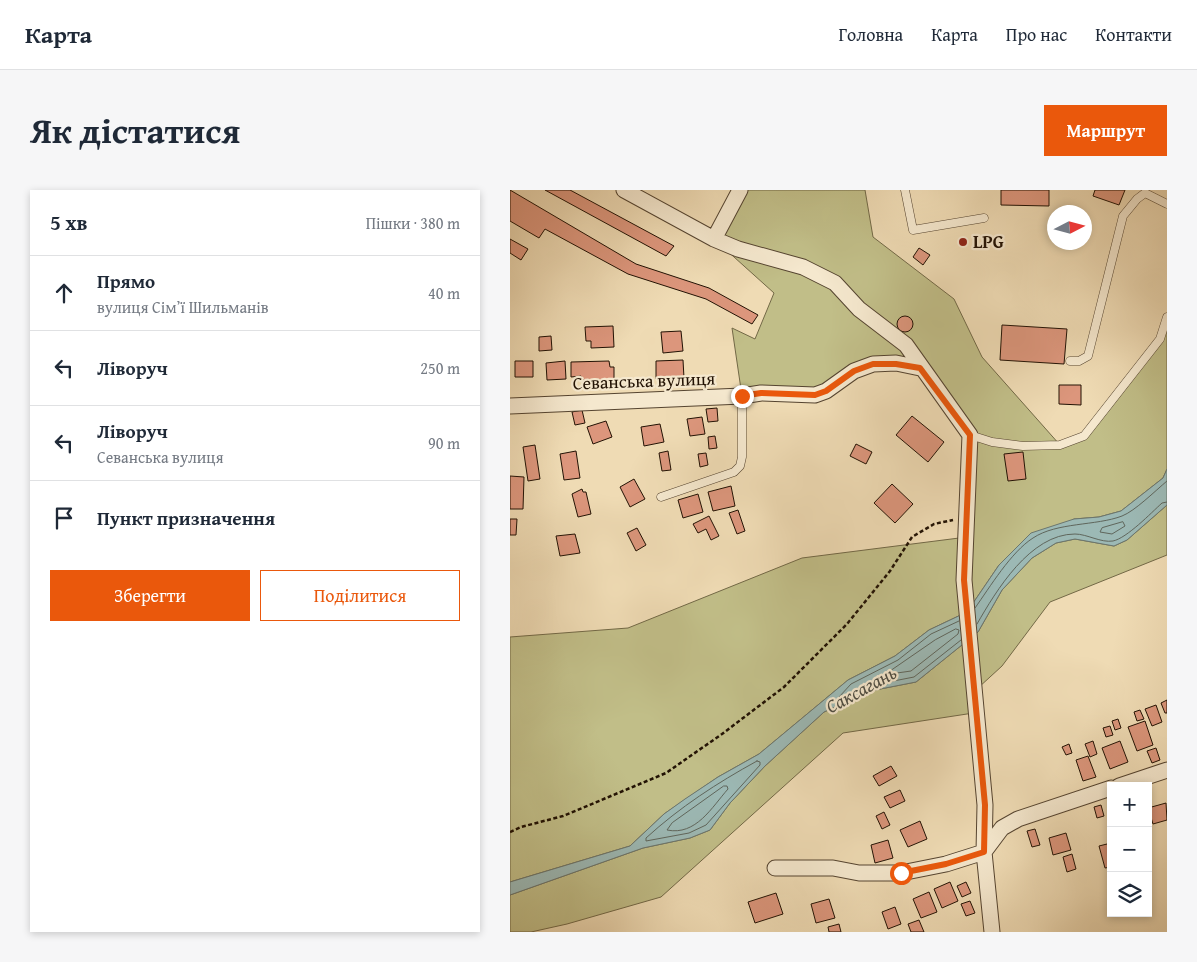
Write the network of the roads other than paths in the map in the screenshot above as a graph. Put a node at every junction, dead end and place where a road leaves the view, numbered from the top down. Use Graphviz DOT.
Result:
graph roads {
  1 [pos="624,190"];
  2 [pos="740,190"];
  3 [pos="905,190"];
  4 [pos="1167,204"];
  5 [pos="984,218"];
  6 [pos="714,239"];
  7 [pos="1167,317"];
  8 [pos="1070,361"];
  9 [pos="920,368"];
  10 [pos="742,396"];
  11 [pos="510,406"];
  12 [pos="970,435"];
  13 [pos="661,497"];
  14 [pos="1167,770"];
  15 [pos="1131,782"];
  16 [pos="1107,789"];
  17 [pos="984,852"];
  18 [pos="775,868"];
  19 [pos="992,932"];
  1 -- 6 [label="street"];
  2 -- 6 [label="street"];
  3 -- 5 [label="lane"];
  4 -- 8 [label="lane"];
  6 -- 9 [label="street"];
  7 -- 12 [label="lane"];
  9 -- 10 [label="street, Севанська вулиця"];
  9 -- 12 [label="street"];
  10 -- 11 [label="street, Севанська вулиця"];
  10 -- 13 [label="lane"];
  12 -- 17 [label="street"];
  14 -- 15 [label="street"];
  16 -- 17 [label="street"];
  17 -- 18 [label="street"];
  17 -- 19 [label="street"];
}
